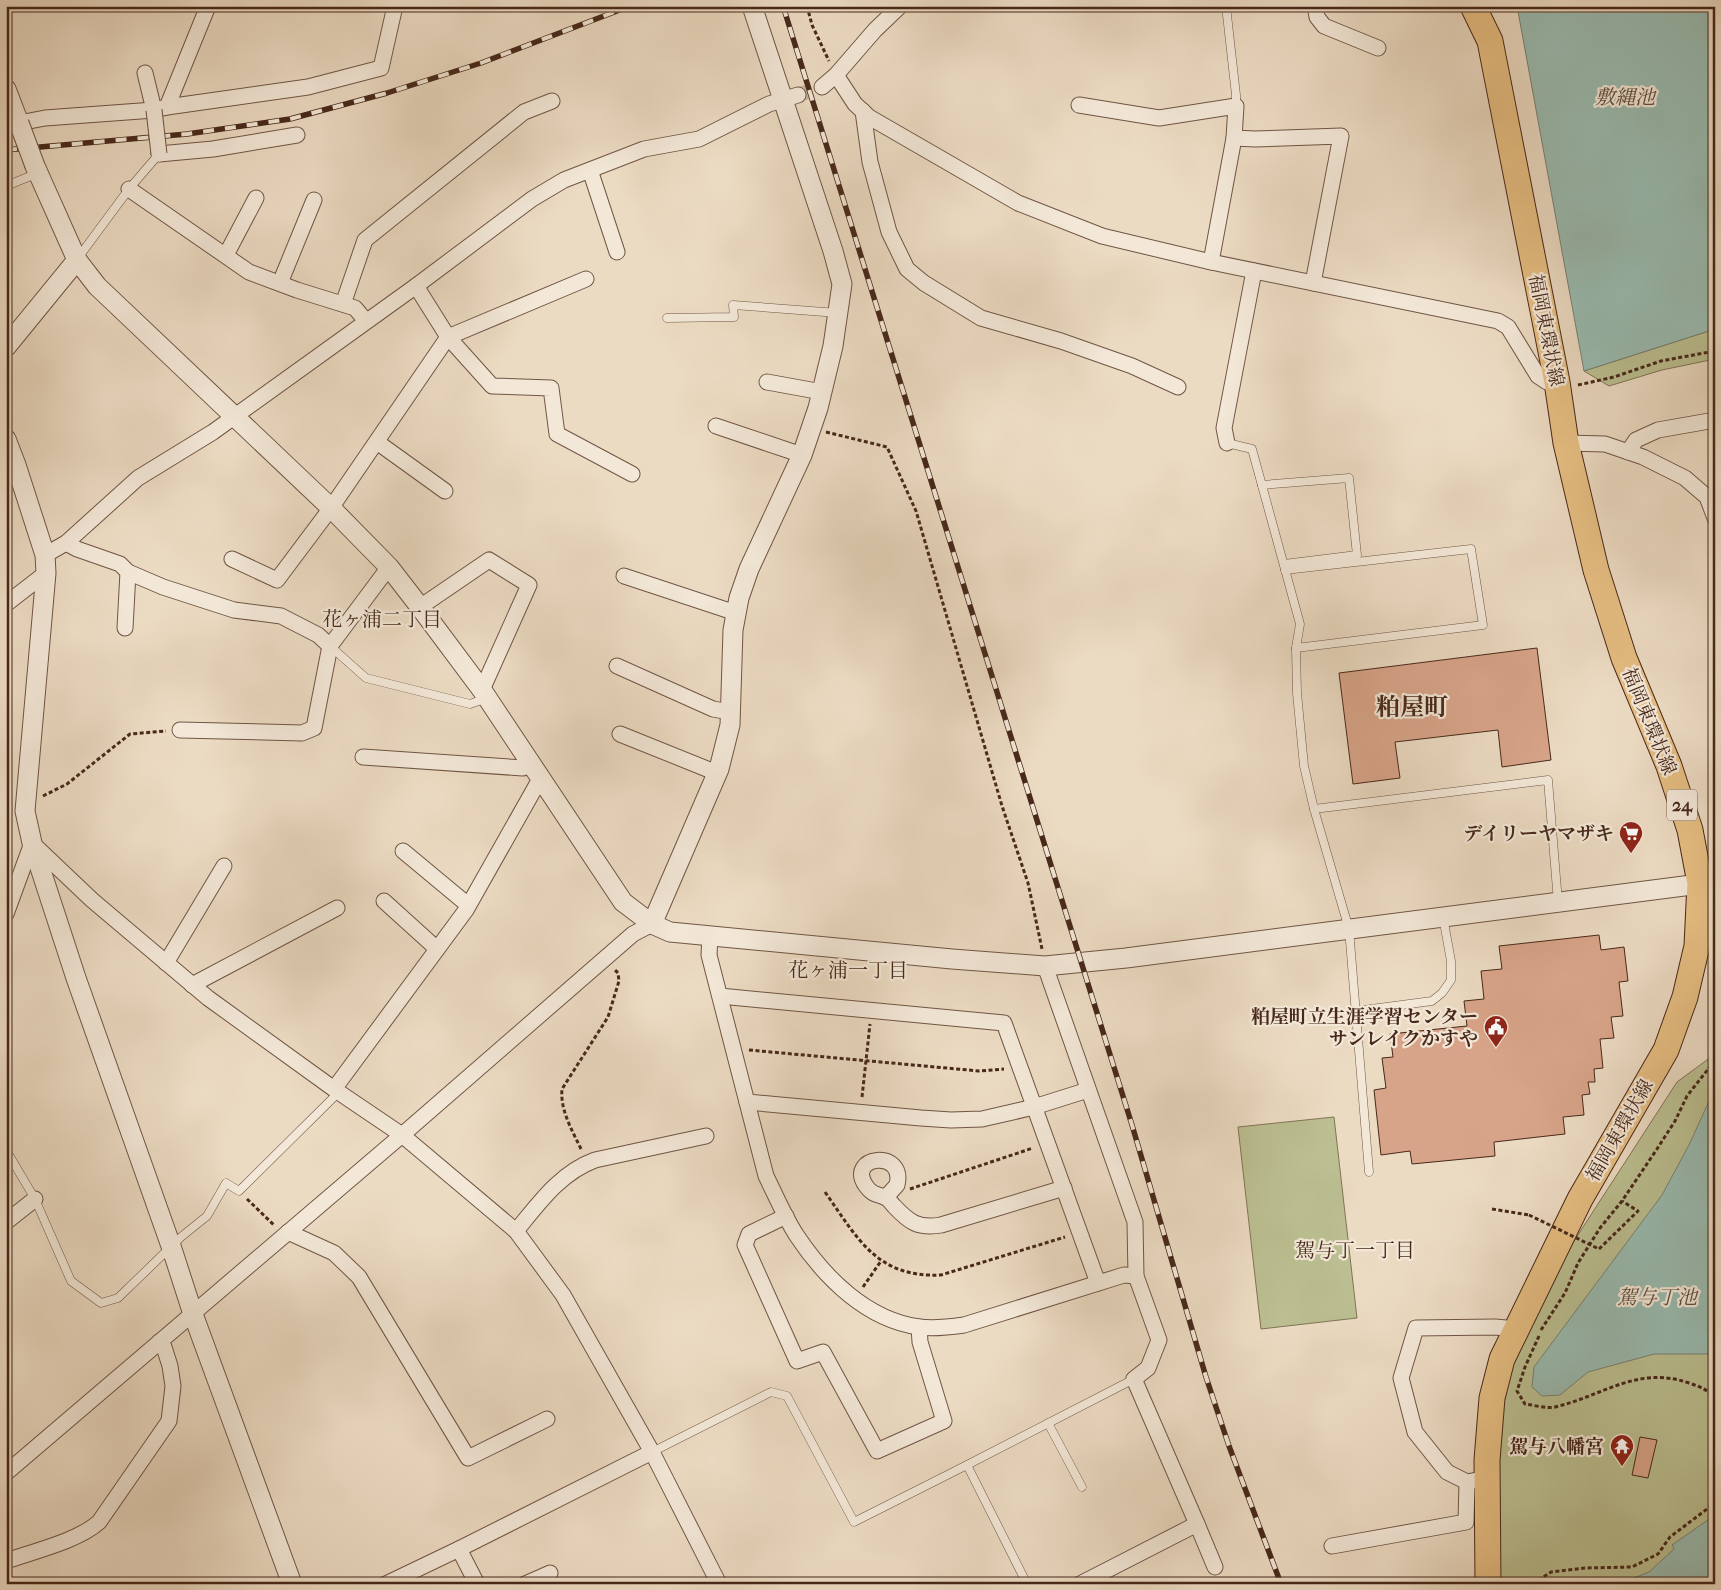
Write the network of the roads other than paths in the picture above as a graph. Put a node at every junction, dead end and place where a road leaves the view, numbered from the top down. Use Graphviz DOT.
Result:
graph roads {
  1 [pos="208,6"];
  2 [pos="394,6"];
  3 [pos="752,6"];
  4 [pos="900,6"];
  5 [pos="1226,6"];
  6 [pos="1315,6"];
  7 [pos="1473,6"];
  8 [pos="1378,48"];
  9 [pos="145,73"];
  10 [pos="836,75"];
  11 [pos="822,87"];
  12 [pos="6,89"];
  13 [pos="790,97"];
  14 [pos="552,100"];
  15 [pos="1079,106"];
  16 [pos="1236,106"];
  17 [pos="161,108"];
  18 [pos="863,111"];
  19 [pos="19,123"];
  20 [pos="297,135"];
  21 [pos="1234,138"];
  22 [pos="159,154"];
  23 [pos="36,170"];
  24 [pos="590,170"];
  25 [pos="6,186"];
  26 [pos="129,189"];
  27 [pos="256,198"];
  28 [pos="314,200"];
  29 [pos="617,252"];
  30 [pos="226,256"];
  31 [pos="77,260"];
  32 [pos="1211,262"];
  33 [pos="1254,271"];
  34 [pos="586,279"];
  35 [pos="280,283"];
  36 [pos="1313,283"];
  37 [pos="416,286"];
  38 [pos="343,304"];
  39 [pos="838,313"];
  40 [pos="667,318"];
  41 [pos="366,321"];
  42 [pos="448,338"];
  43 [pos="6,347"];
  44 [pos="767,382"];
  45 [pos="1557,386"];
  46 [pos="1178,388"];
  47 [pos="822,392"];
  48 [pos="234,417"];
  49 [pos="1715,420"];
  50 [pos="716,426"];
  51 [pos="6,439"];
  52 [pos="377,442"];
  53 [pos="1227,443"];
  54 [pos="1566,443"];
  55 [pos="1628,452"];
  56 [pos="802,455"];
  57 [pos="11,464"];
  58 [pos="632,474"];
  59 [pos="1262,485"];
  60 [pos="445,491"];
  61 [pos="1711,496"];
  62 [pos="331,508"];
  63 [pos="1715,518"];
  64 [pos="66,543"];
  65 [pos="232,558"];
  66 [pos="45,564"];
  67 [pos="389,567"];
  68 [pos="1285,567"];
  69 [pos="128,572"];
  70 [pos="624,576"];
  71 [pos="6,604"];
  72 [pos="420,606"];
  73 [pos="736,613"];
  74 [pos="125,628"];
  75 [pos="330,646"];
  76 [pos="1296,648"];
  77 [pos="617,666"];
  78 [pos="484,694"];
  79 [pos="730,712"];
  80 [pos="180,730"];
  81 [pos="620,734"];
  82 [pos="363,757"];
  83 [pos="530,763"];
  84 [pos="717,773"];
  85 [pos="540,778"];
  86 [pos="1314,810"];
  87 [pos="32,843"];
  88 [pos="403,851"];
  89 [pos="224,866"];
  90 [pos="1707,883"];
  91 [pos="384,902"];
  92 [pos="1558,902"];
  93 [pos="468,905"];
  94 [pos="337,908"];
  95 [pos="6,914"];
  96 [pos="1443,917"];
  97 [pos="652,924"];
  98 [pos="1349,929"];
  99 [pos="710,936"];
  100 [pos="437,949"];
  101 [pos="166,963"];
  102 [pos="1045,966"];
  103 [pos="192,984"];
  104 [pos="720,996"];
  105 [pos="1356,1011"];
  106 [pos="1088,1090"];
  107 [pos="337,1091"];
  108 [pos="747,1102"];
  109 [pos="1034,1108"];
  110 [pos="402,1135"];
  111 [pos="706,1136"];
  112 [pos="6,1150"];
  113 [pos="1370,1172"];
  114 [pos="1064,1188"];
  115 [pos="886,1197"];
  116 [pos="34,1200"];
  117 [pos="786,1216"];
  118 [pos="6,1222"];
  119 [pos="516,1231"];
  120 [pos="286,1233"];
  121 [pos="171,1246"];
  122 [pos="1136,1276"];
  123 [pos="1098,1283"];
  124 [pos="193,1314"];
  125 [pos="919,1327"];
  126 [pos="1517,1329"];
  127 [pos="159,1342"];
  128 [pos="1134,1379"];
  129 [pos="547,1419"];
  130 [pos="1048,1423"];
  131 [pos="652,1452"];
  132 [pos="967,1465"];
  133 [pos="6,1472"];
  134 [pos="1477,1480"];
  135 [pos="1082,1487"];
  136 [pos="1197,1524"];
  137 [pos="1332,1546"];
  138 [pos="460,1549"];
  139 [pos="6,1561"];
  140 [pos="1215,1567"];
  141 [pos="550,1572"];
  142 [pos="292,1584"];
  143 [pos="386,1584"];
  144 [pos="477,1584"];
  145 [pos="525,1584"];
  146 [pos="719,1584"];
  147 [pos="1026,1584"];
  148 [pos="1080,1584"];
  149 [pos="1488,1584"];
  1 -- 17 [label="street"];
  2 -- 17 [label="street"];
  3 -- 13 [label="street"];
  4 -- 10 [label="street"];
  5 -- 16 [label="lane"];
  6 -- 8 [label="street"];
  7 -- 45 [label="main road, 福岡東環状線 / 24"];
  9 -- 17 [label="street"];
  10 -- 11 [label="street"];
  10 -- 18 [label="street"];
  12 -- 19 [label="street"];
  13 -- 24 [label="street"];
  13 -- 39 [label="street"];
  14 -- 38 [label="street"];
  15 -- 16 [label="street"];
  16 -- 21 [label="street"];
  17 -- 19 [label="street"];
  17 -- 22 [label="street, bridge"];
  18 -- 32 [label="street"];
  18 -- 46 [label="street"];
  19 -- 23 [label="street, bridge"];
  20 -- 22 [label="street"];
  21 -- 32 [label="street"];
  21 -- 36 [label="street"];
  22 -- 26 [label="lane"];
  23 -- 25 [label="lane"];
  23 -- 31 [label="street"];
  24 -- 29 [label="street"];
  24 -- 37 [label="street"];
  26 -- 30 [label="street"];
  26 -- 31 [label="lane"];
  27 -- 30 [label="street"];
  28 -- 35 [label="street"];
  30 -- 35 [label="street"];
  31 -- 43 [label="street"];
  31 -- 48 [label="street"];
  32 -- 33 [label="street"];
  33 -- 36 [label="street"];
  33 -- 53 [label="street"];
  34 -- 42 [label="street"];
  35 -- 38 [label="street"];
  36 -- 45 [label="street"];
  37 -- 41 [label="street"];
  37 -- 42 [label="street"];
  38 -- 41 [label="street"];
  39 -- 40 [label="lane"];
  39 -- 47 [label="street"];
  41 -- 48 [label="street"];
  42 -- 52 [label="street"];
  42 -- 58 [label="street"];
  44 -- 47 [label="street"];
  45 -- 54 [label="main road, 福岡東環状線 / 24"];
  47 -- 56 [label="street"];
  48 -- 62 [label="street"];
  48 -- 64 [label="street"];
  49 -- 55 [label="street"];
  50 -- 56 [label="street"];
  51 -- 57 [label="street"];
  52 -- 60 [label="street"];
  52 -- 62 [label="street"];
  53 -- 59 [label="lane"];
  54 -- 55 [label="street"];
  54 -- 90 [label="main road, 福岡東環状線 / 24"];
  55 -- 61 [label="street"];
  56 -- 73 [label="street"];
  57 -- 66 [label="street"];
  59 -- 68 [label="lane"];
  59 -- 68 [label="lane"];
  61 -- 63 [label="street"];
  62 -- 65 [label="street"];
  62 -- 67 [label="street"];
  64 -- 66 [label="street"];
  64 -- 69 [label="street"];
  66 -- 71 [label="street"];
  66 -- 87 [label="street"];
  67 -- 72 [label="street"];
  67 -- 75 [label="street"];
  68 -- 76 [label="lane"];
  68 -- 76 [label="lane"];
  69 -- 74 [label="street"];
  69 -- 75 [label="street"];
  70 -- 73 [label="street"];
  72 -- 78 [label="street"];
  72 -- 78 [label="street"];
  73 -- 79 [label="street"];
  75 -- 78 [label="lane"];
  75 -- 80 [label="street"];
  76 -- 86 [label="lane"];
  77 -- 79 [label="street"];
  78 -- 83 [label="street"];
  79 -- 84 [label="street"];
  81 -- 84 [label="street"];
  82 -- 83 [label="street"];
  83 -- 85 [label="street"];
  84 -- 97 [label="street"];
  85 -- 93 [label="street"];
  85 -- 97 [label="street"];
  86 -- 92 [label="lane"];
  86 -- 98 [label="lane"];
  87 -- 95 [label="street"];
  87 -- 101 [label="street"];
  87 -- 121 [label="street"];
  88 -- 93 [label="street"];
  89 -- 101 [label="street"];
  90 -- 92 [label="street"];
  90 -- 126 [label="main road, 福岡東環状線 / 24"];
  91 -- 100 [label="street"];
  92 -- 96 [label="street"];
  93 -- 100 [label="street"];
  94 -- 103 [label="street"];
  96 -- 98 [label="street"];
  96 -- 105 [label="lane"];
  97 -- 99 [label="street"];
  97 -- 110 [label="street"];
  98 -- 102 [label="street"];
  98 -- 105 [label="lane"];
  99 -- 102 [label="street"];
  99 -- 104 [label="street"];
  100 -- 107 [label="street"];
  101 -- 103 [label="street"];
  102 -- 106 [label="street"];
  103 -- 107 [label="street"];
  104 -- 108 [label="street"];
  104 -- 109 [label="street"];
  105 -- 113 [label="lane"];
  106 -- 109 [label="street"];
  106 -- 122 [label="street"];
  107 -- 110 [label="street"];
  107 -- 121 [label="lane"];
  108 -- 109 [label="street"];
  108 -- 117 [label="street"];
  109 -- 114 [label="street"];
  110 -- 119 [label="street"];
  110 -- 120 [label="street"];
  111 -- 119 [label="street"];
  112 -- 116 [label="lane"];
  114 -- 115 [label="street"];
  114 -- 123 [label="street"];
  116 -- 118 [label="street"];
  116 -- 121 [label="lane"];
  117 -- 125 [label="street"];
  117 -- 125 [label="street"];
  119 -- 131 [label="street"];
  120 -- 124 [label="street"];
  120 -- 129 [label="street"];
  121 -- 124 [label="street"];
  122 -- 123 [label="street"];
  122 -- 128 [label="street"];
  123 -- 125 [label="street"];
  124 -- 127 [label="street"];
  124 -- 142 [label="street"];
  126 -- 134 [label="main road, 福岡東環状線 / 24"];
  126 -- 134 [label="street"];
  127 -- 133 [label="street"];
  127 -- 139 [label="street"];
  128 -- 130 [label="lane"];
  128 -- 136 [label="street"];
  130 -- 132 [label="lane"];
  130 -- 135 [label="lane"];
  131 -- 132 [label="lane"];
  131 -- 138 [label="street"];
  131 -- 146 [label="street"];
  132 -- 147 [label="lane"];
  134 -- 137 [label="street"];
  134 -- 149 [label="main road, 福岡東環状線 / 24"];
  136 -- 140 [label="street"];
  136 -- 148 [label="street"];
  138 -- 143 [label="street"];
  138 -- 144 [label="street"];
  141 -- 145 [label="street"];
}
